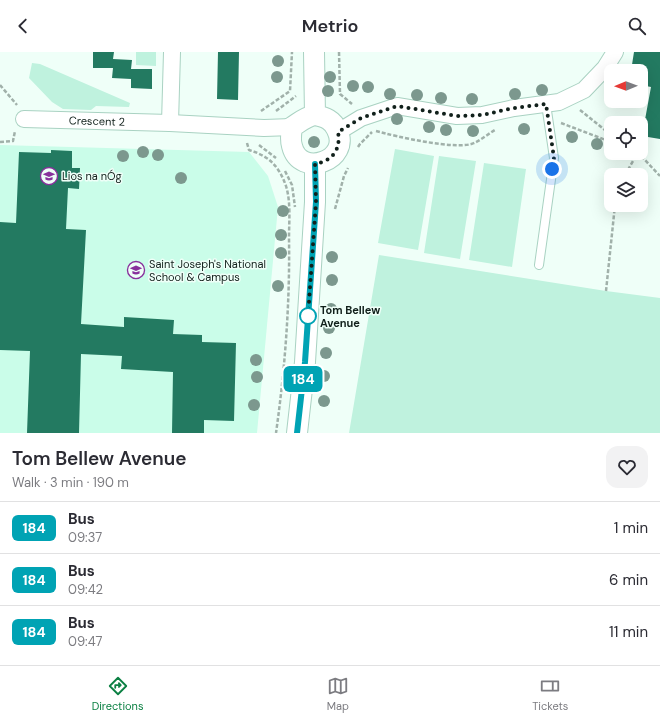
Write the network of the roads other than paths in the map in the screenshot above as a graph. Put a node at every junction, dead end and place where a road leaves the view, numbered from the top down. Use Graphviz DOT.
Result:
graph roads {
  1 [pos="172,52"];
  2 [pos="314,52"];
  3 [pos="615,52"];
  4 [pos="553,103"];
  5 [pos="315,115"];
  6 [pos="20,122"];
  7 [pos="170,123"];
  8 [pos="292,127"];
  9 [pos="338,132"];
  10 [pos="315,164"];
  11 [pos="539,265"];
  12 [pos="297,433"];
  1 -- 7 [label="street"];
  2 -- 5 [label="street"];
  3 -- 4 [label="street"];
  4 -- 9 [label="street"];
  4 -- 11 [label="lane"];
  5 -- 8 [label="street"];
  5 -- 9 [label="street"];
  6 -- 7 [label="street, Crescent 2"];
  7 -- 8 [label="street, Crescent 2"];
  8 -- 10 [label="street"];
  9 -- 10 [label="street"];
  10 -- 12 [label="street"];
}
